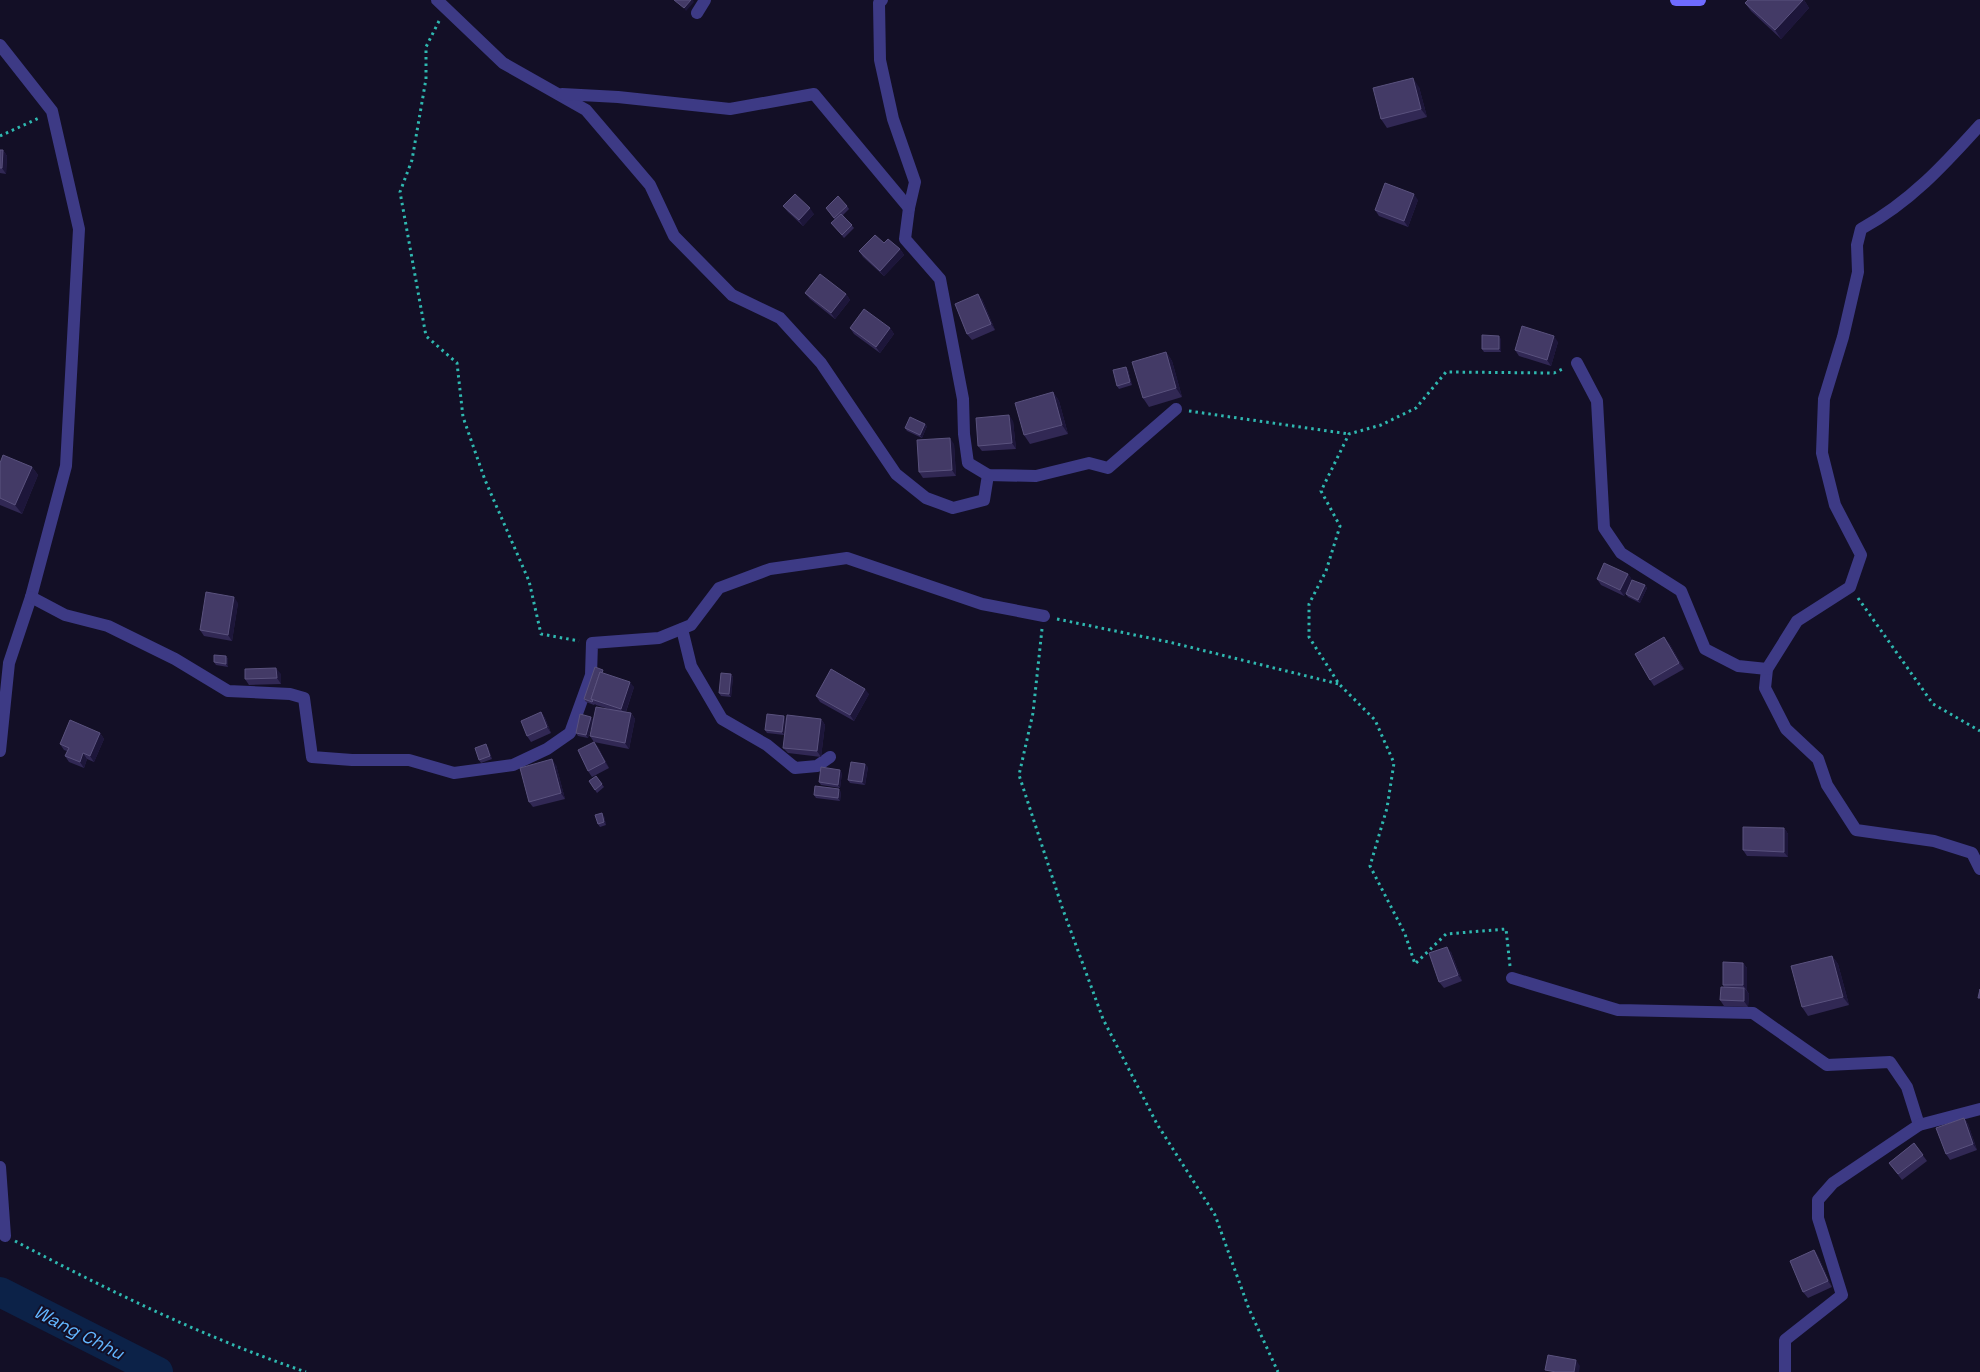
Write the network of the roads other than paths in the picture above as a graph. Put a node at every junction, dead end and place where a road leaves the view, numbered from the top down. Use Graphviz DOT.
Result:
graph roads {
  1 [pos="705,0"];
  2 [pos="882,0"];
  3 [pos="1676,0"];
  4 [pos="1700,0"];
  5 [pos="441,5"];
  6 [pos="697,13"];
  7 [pos="0,44"];
  8 [pos="558,94"];
  9 [pos="1980,125"];
  10 [pos="909,208"];
  11 [pos="1577,363"];
  12 [pos="1176,409"];
  13 [pos="988,475"];
  14 [pos="31,597"];
  15 [pos="1044,616"];
  16 [pos="682,628"];
  17 [pos="1767,669"];
  18 [pos="0,751"];
  19 [pos="830,757"];
  20 [pos="1980,869"];
  21 [pos="1512,978"];
  22 [pos="1980,1109"];
  23 [pos="1919,1125"];
  24 [pos="0,1167"];
  25 [pos="5,1236"];
  26 [pos="1785,1372"];
  1 -- 6 [label="street"];
  2 -- 10 [label="street"];
  3 -- 4 [label="street"];
  5 -- 8 [label="street"];
  7 -- 14 [label="street"];
  8 -- 10 [label="street"];
  8 -- 13 [label="street"];
  9 -- 17 [label="street"];
  10 -- 13 [label="street"];
  11 -- 17 [label="street"];
  12 -- 13 [label="street"];
  14 -- 16 [label="street"];
  14 -- 18 [label="street"];
  15 -- 16 [label="street"];
  16 -- 19 [label="street"];
  17 -- 20 [label="street"];
  21 -- 23 [label="street"];
  22 -- 23 [label="street"];
  23 -- 26 [label="street"];
  24 -- 25 [label="street"];
}
